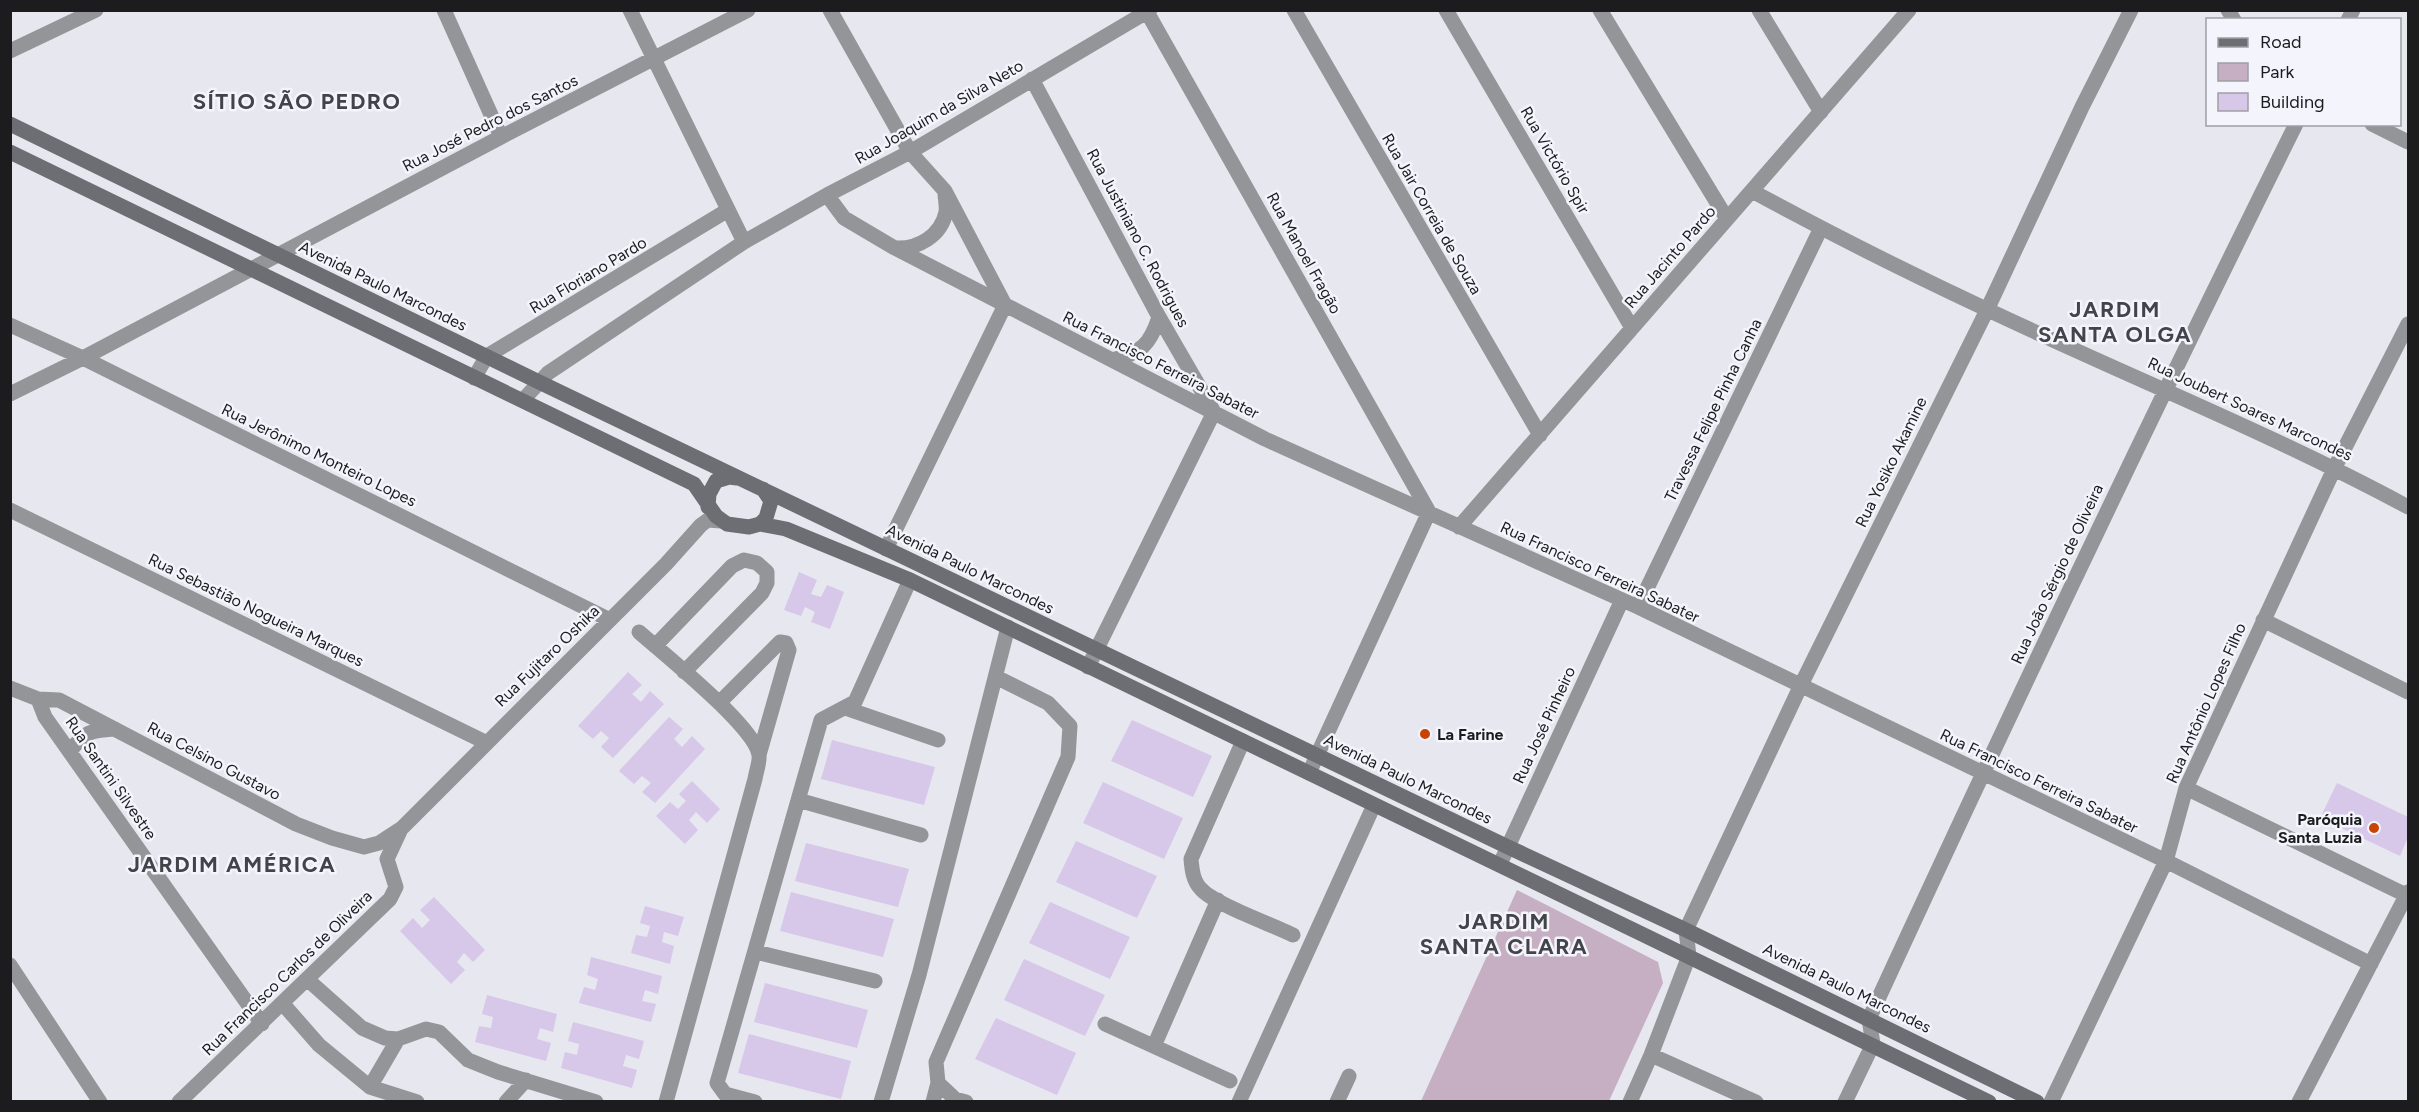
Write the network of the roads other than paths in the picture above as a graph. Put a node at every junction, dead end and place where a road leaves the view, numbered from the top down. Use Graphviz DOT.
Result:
graph roads {
  1 [pos="96,10"];
  2 [pos="444,10"];
  3 [pos="630,10"];
  4 [pos="748,10"];
  5 [pos="830,10"];
  6 [pos="1294,10"];
  7 [pos="1446,10"];
  8 [pos="1600,10"];
  9 [pos="1759,10"];
  10 [pos="1909,10"];
  11 [pos="2131,10"];
  12 [pos="1148,11"];
  13 [pos="10,51"];
  14 [pos="652,59"];
  15 [pos="1032,80"];
  16 [pos="1821,112"];
  17 [pos="10,124"];
  18 [pos="2295,126"];
  19 [pos="2376,126"];
  20 [pos="501,137"];
  21 [pos="2409,142"];
  22 [pos="10,152"];
  23 [pos="909,152"];
  24 [pos="945,191"];
  25 [pos="1752,191"];
  26 [pos="827,195"];
  27 [pos="728,210"];
  28 [pos="1727,219"];
  29 [pos="1821,228"];
  30 [pos="744,242"];
  31 [pos="893,248"];
  32 [pos="276,254"];
  33 [pos="249,269"];
  34 [pos="1005,305"];
  35 [pos="1987,310"];
  36 [pos="1159,317"];
  37 [pos="2409,324"];
  38 [pos="10,325"];
  39 [pos="1632,328"];
  40 [pos="488,357"];
  41 [pos="83,358"];
  42 [pos="1112,360"];
  43 [pos="474,378"];
  44 [pos="539,382"];
  45 [pos="2164,389"];
  46 [pos="10,394"];
  47 [pos="523,400"];
  48 [pos="1214,412"];
  49 [pos="1540,435"];
  50 [pos="2335,467"];
  51 [pos="741,479"];
  52 [pos="763,489"];
  53 [pos="708,507"];
  54 [pos="2409,507"];
  55 [pos="10,510"];
  56 [pos="1429,512"];
  57 [pos="721,521"];
  58 [pos="760,524"];
  59 [pos="1459,527"];
  60 [pos="886,549"];
  61 [pos="910,580"];
  62 [pos="1622,600"];
  63 [pos="1638,607"];
  64 [pos="610,620"];
  65 [pos="2263,620"];
  66 [pos="1008,627"];
  67 [pos="639,632"];
  68 [pos="655,646"];
  69 [pos="1097,650"];
  70 [pos="1088,667"];
  71 [pos="684,672"];
  72 [pos="996,677"];
  73 [pos="1801,685"];
  74 [pos="10,688"];
  75 [pos="2409,692"];
  76 [pos="32,697"];
  77 [pos="719,703"];
  78 [pos="10,705"];
  79 [pos="844,708"];
  80 [pos="115,729"];
  81 [pos="938,740"];
  82 [pos="1243,741"];
  83 [pos="485,742"];
  84 [pos="70,751"];
  85 [pos="759,755"];
  86 [pos="1317,756"];
  87 [pos="1309,773"];
  88 [pos="1982,774"];
  89 [pos="2186,788"];
  90 [pos="798,800"];
  91 [pos="1374,805"];
  92 [pos="402,828"];
  93 [pos="921,835"];
  94 [pos="1508,847"];
  95 [pos="2166,861"];
  96 [pos="1500,864"];
  97 [pos="2408,894"];
  98 [pos="1218,900"];
  99 [pos="1686,930"];
  100 [pos="1293,935"];
  101 [pos="756,951"];
  102 [pos="1689,956"];
  103 [pos="2371,963"];
  104 [pos="10,965"];
  105 [pos="308,980"];
  106 [pos="875,981"];
  107 [pos="283,1004"];
  108 [pos="1869,1019"];
  109 [pos="262,1024"];
  110 [pos="1105,1024"];
  111 [pos="398,1039"];
  112 [pos="1873,1044"];
  113 [pos="1154,1046"];
  114 [pos="1651,1054"];
  115 [pos="1349,1076"];
  116 [pos="526,1080"];
  117 [pos="1230,1081"];
  118 [pos="938,1083"];
  119 [pos="370,1087"];
  120 [pos="100,1101"];
  121 [pos="179,1101"];
  122 [pos="417,1101"];
  123 [pos="506,1101"];
  124 [pos="596,1101"];
  125 [pos="666,1101"];
  126 [pos="755,1101"];
  127 [pos="881,1101"];
  128 [pos="933,1101"];
  129 [pos="966,1101"];
  130 [pos="1239,1101"];
  131 [pos="1337,1101"];
  132 [pos="1629,1101"];
  133 [pos="1756,1101"];
  134 [pos="1845,1101"];
  135 [pos="1989,1101"];
  136 [pos="2037,1101"];
  137 [pos="2050,1101"];
  138 [pos="2299,1101"];
  1 -- 13 [label="street"];
  2 -- 20 [label="street"];
  3 -- 14 [label="street"];
  4 -- 14 [label="street, Rua José Pedro dos Santos"];
  5 -- 23 [label="street"];
  6 -- 49 [label="street, Rua Jair Correia de Souza"];
  7 -- 39 [label="street, Rua Victório Spir"];
  8 -- 28 [label="street"];
  9 -- 16 [label="street"];
  10 -- 16 [label="street, Rua Jacinto Pardo"];
  11 -- 35 [label="street, Rua Yosiko Akamine"];
  12 -- 15 [label="street, Rua Joaquim da Silva Neto"];
  12 -- 56 [label="street, Rua Manoel Fragão"];
  14 -- 20 [label="street, Rua José Pedro dos Santos"];
  14 -- 27 [label="street"];
  15 -- 23 [label="street, Rua Joaquim da Silva Neto"];
  15 -- 36 [label="street, Rua Justiniano C. Rodrigues"];
  16 -- 25 [label="street, Rua Jacinto Pardo"];
  17 -- 32 [label="street, Avenida Paulo Marcondes"];
  18 -- 45 [label="street, Rua João Sérgio de Oliveira"];
  19 -- 21 [label="street"];
  20 -- 32 [label="street, Rua José Pedro dos Santos"];
  22 -- 33 [label="street"];
  23 -- 24 [label="street"];
  23 -- 26 [label="street, Rua Joaquim da Silva Neto"];
  24 -- 31 [label="street"];
  24 -- 34 [label="street"];
  25 -- 28 [label="street, Rua Jacinto Pardo"];
  25 -- 29 [label="street, Rua Joubert Soares Marcondes"];
  26 -- 30 [label="street, Rua Joaquim da Silva Neto"];
  26 -- 31 [label="street, Rua Francisco Ferreira Sabater"];
  27 -- 30 [label="street"];
  27 -- 40 [label="street, Rua Floriano Pardo"];
  28 -- 39 [label="street, Rua Jacinto Pardo"];
  29 -- 35 [label="street, Rua Joubert Soares Marcondes"];
  29 -- 63 [label="street, Travessa Felipe Pinha Canha"];
  30 -- 44 [label="street"];
  31 -- 34 [label="street, Rua Francisco Ferreira Sabater"];
  32 -- 33 [label="street, Rua José Pedro dos Santos"];
  32 -- 40 [label="street, Avenida Paulo Marcondes"];
  33 -- 41 [label="street, Rua José Pedro dos Santos"];
  33 -- 43 [label="street"];
  34 -- 42 [label="street, Rua Francisco Ferreira Sabater"];
  34 -- 60 [label="street"];
  35 -- 45 [label="street, Rua Joubert Soares Marcondes"];
  35 -- 73 [label="street, Rua Yosiko Akamine"];
  36 -- 42 [label="street"];
  36 -- 48 [label="street, Rua Justiniano C. Rodrigues"];
  37 -- 50 [label="street, Rua Antônio Lopes Filho"];
  38 -- 41 [label="street, Rua Jerônimo Monteiro Lopes"];
  39 -- 49 [label="street, Rua Jacinto Pardo"];
  40 -- 43 [label="street, Rua Floriano Pardo"];
  40 -- 44 [label="street, Avenida Paulo Marcondes"];
  41 -- 46 [label="street, Rua José Pedro dos Santos"];
  41 -- 64 [label="street, Rua Jerônimo Monteiro Lopes"];
  42 -- 48 [label="street, Rua Francisco Ferreira Sabater"];
  43 -- 47 [label="street"];
  44 -- 47 [label="street"];
  44 -- 51 [label="street, Avenida Paulo Marcondes"];
  45 -- 50 [label="street, Rua Joubert Soares Marcondes"];
  45 -- 88 [label="street, Rua João Sérgio de Oliveira"];
  47 -- 53 [label="street"];
  48 -- 56 [label="street, Rua Francisco Ferreira Sabater"];
  48 -- 69 [label="street"];
  49 -- 59 [label="street, Rua Jacinto Pardo"];
  50 -- 54 [label="street, Rua Joubert Soares Marcondes"];
  50 -- 65 [label="street, Rua Antônio Lopes Filho"];
  51 -- 52 [label="street, Avenida Paulo Marcondes"];
  51 -- 53 [label="street"];
  52 -- 58 [label="street"];
  52 -- 60 [label="street, Avenida Paulo Marcondes"];
  53 -- 57 [label="street"];
  55 -- 83 [label="street, Rua Sebastião Nogueira Marques"];
  56 -- 59 [label="street, Rua Francisco Ferreira Sabater"];
  56 -- 86 [label="street"];
  57 -- 58 [label="street"];
  57 -- 64 [label="street, Rua Fujitaro Oshika"];
  58 -- 61 [label="street"];
  59 -- 62 [label="street, Rua Francisco Ferreira Sabater"];
  60 -- 69 [label="street, Avenida Paulo Marcondes"];
  61 -- 66 [label="street"];
  61 -- 79 [label="street"];
  62 -- 63 [label="street, Rua Francisco Ferreira Sabater"];
  62 -- 94 [label="street, Rua José Pinheiro"];
  63 -- 73 [label="street, Rua Francisco Ferreira Sabater"];
  64 -- 83 [label="street, Rua Fujitaro Oshika"];
  65 -- 75 [label="street"];
  65 -- 89 [label="street, Rua Antônio Lopes Filho"];
  66 -- 70 [label="street"];
  66 -- 72 [label="street"];
  67 -- 68 [label="street"];
  68 -- 71 [label="street"];
  68 -- 71 [label="street"];
  69 -- 70 [label="street"];
  69 -- 86 [label="street, Avenida Paulo Marcondes"];
  70 -- 82 [label="street"];
  71 -- 77 [label="street"];
  72 -- 118 [label="street"];
  72 -- 127 [label="street"];
  73 -- 88 [label="street, Rua Francisco Ferreira Sabater"];
  73 -- 99 [label="street, Rua Yosiko Akamine"];
  74 -- 76 [label="street, Rua Celsino Gustavo"];
  76 -- 78 [label="street"];
  76 -- 80 [label="street, Rua Celsino Gustavo"];
  76 -- 84 [label="street, Rua Santini Silvestre"];
  77 -- 85 [label="street"];
  77 -- 85 [label="street"];
  79 -- 81 [label="street"];
  79 -- 90 [label="street"];
  80 -- 84 [label="street"];
  80 -- 92 [label="street, Rua Celsino Gustavo"];
  82 -- 87 [label="street"];
  82 -- 98 [label="street"];
  83 -- 92 [label="street, Rua Fujitaro Oshika"];
  84 -- 109 [label="street, Rua Santini Silvestre"];
  85 -- 125 [label="street"];
  86 -- 87 [label="street"];
  86 -- 94 [label="street, Avenida Paulo Marcondes"];
  87 -- 91 [label="street"];
  88 -- 95 [label="street, Rua Francisco Ferreira Sabater"];
  88 -- 108 [label="street, Rua João Sérgio de Oliveira"];
  89 -- 95 [label="street, Rua Antônio Lopes Filho"];
  89 -- 97 [label="street"];
  90 -- 93 [label="street"];
  90 -- 101 [label="street"];
  91 -- 96 [label="street"];
  91 -- 130 [label="street"];
  92 -- 105 [label="street, Rua Francisco Carlos de Oliveira"];
  94 -- 96 [label="street, Rua José Pinheiro"];
  94 -- 99 [label="street, Avenida Paulo Marcondes"];
  95 -- 103 [label="street, Rua Francisco Ferreira Sabater"];
  95 -- 137 [label="street, Rua Antônio Lopes Filho"];
  96 -- 102 [label="street"];
  97 -- 103 [label="street"];
  98 -- 100 [label="street"];
  98 -- 113 [label="street"];
  99 -- 102 [label="street"];
  99 -- 108 [label="street, Avenida Paulo Marcondes"];
  101 -- 106 [label="street"];
  101 -- 126 [label="street"];
  102 -- 112 [label="street"];
  102 -- 114 [label="street"];
  103 -- 138 [label="street"];
  104 -- 120 [label="street"];
  105 -- 107 [label="street, Rua Francisco Carlos de Oliveira"];
  105 -- 111 [label="street"];
  107 -- 109 [label="street, Rua Francisco Carlos de Oliveira"];
  107 -- 119 [label="street"];
  108 -- 112 [label="street"];
  108 -- 136 [label="street, Avenida Paulo Marcondes"];
  109 -- 121 [label="street, Rua Francisco Carlos de Oliveira"];
  110 -- 113 [label="street"];
  111 -- 116 [label="street"];
  111 -- 119 [label="street"];
  112 -- 134 [label="street"];
  112 -- 135 [label="street"];
  113 -- 117 [label="street"];
  114 -- 132 [label="street"];
  114 -- 133 [label="street"];
  115 -- 131 [label="street"];
  116 -- 123 [label="street"];
  116 -- 124 [label="street"];
  118 -- 128 [label="street"];
  118 -- 129 [label="street"];
  119 -- 122 [label="street"];
}
